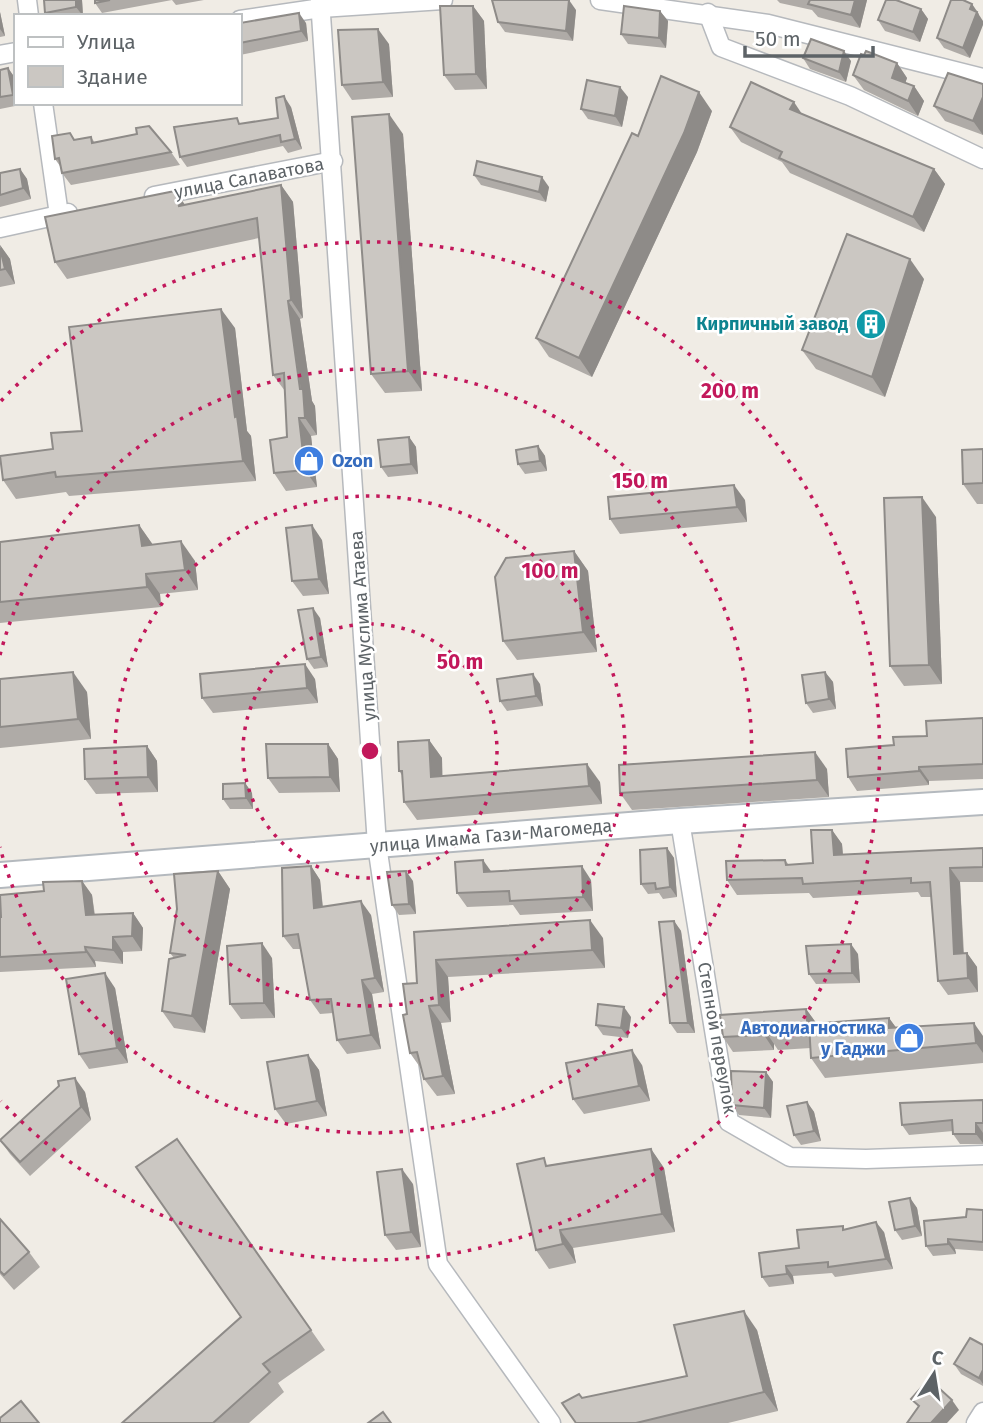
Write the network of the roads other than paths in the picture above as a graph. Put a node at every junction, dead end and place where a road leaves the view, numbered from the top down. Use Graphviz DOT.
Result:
graph roads {
  1 [pos="443,0"];
  2 [pos="600,0"];
  3 [pos="321,4"];
  4 [pos="708,13"];
  5 [pos="242,20"];
  6 [pos="983,78"];
  7 [pos="43,105"];
  8 [pos="983,159"];
  9 [pos="333,161"];
  10 [pos="141,199"];
  11 [pos="86,210"];
  12 [pos="59,215"];
  13 [pos="0,228"];
  14 [pos="983,790"];
  15 [pos="983,802"];
  16 [pos="680,821"];
  17 [pos="376,837"];
  18 [pos="0,860"];
  19 [pos="0,875"];
  20 [pos="983,1155"];
  21 [pos="983,1412"];
  22 [pos="551,1423"];
  23 [pos="976,1423"];
  1 -- 3 [label="street"];
  2 -- 4 [label="street"];
  3 -- 5 [label="street"];
  3 -- 9 [label="street, улица Муслима Атаева"];
  4 -- 6 [label="street"];
  4 -- 8 [label="street"];
  7 -- 12 [label="street"];
  9 -- 10 [label="street, улица Салаватова"];
  9 -- 17 [label="street, улица Муслима Атаева"];
  11 -- 12 [label="street"];
  12 -- 13 [label="street"];
  14 -- 17 [label="main road"];
  15 -- 16 [label="main road, улица Имама Гази-Магомеда"];
  16 -- 17 [label="main road, улица Имама Гази-Магомеда"];
  16 -- 20 [label="street, Степной переулок"];
  17 -- 18 [label="main road"];
  17 -- 19 [label="main road, улица Имама Гази-Магомеда"];
  17 -- 22 [label="street, улица Муслима Атаева"];
  21 -- 23 [label="street"];
}
